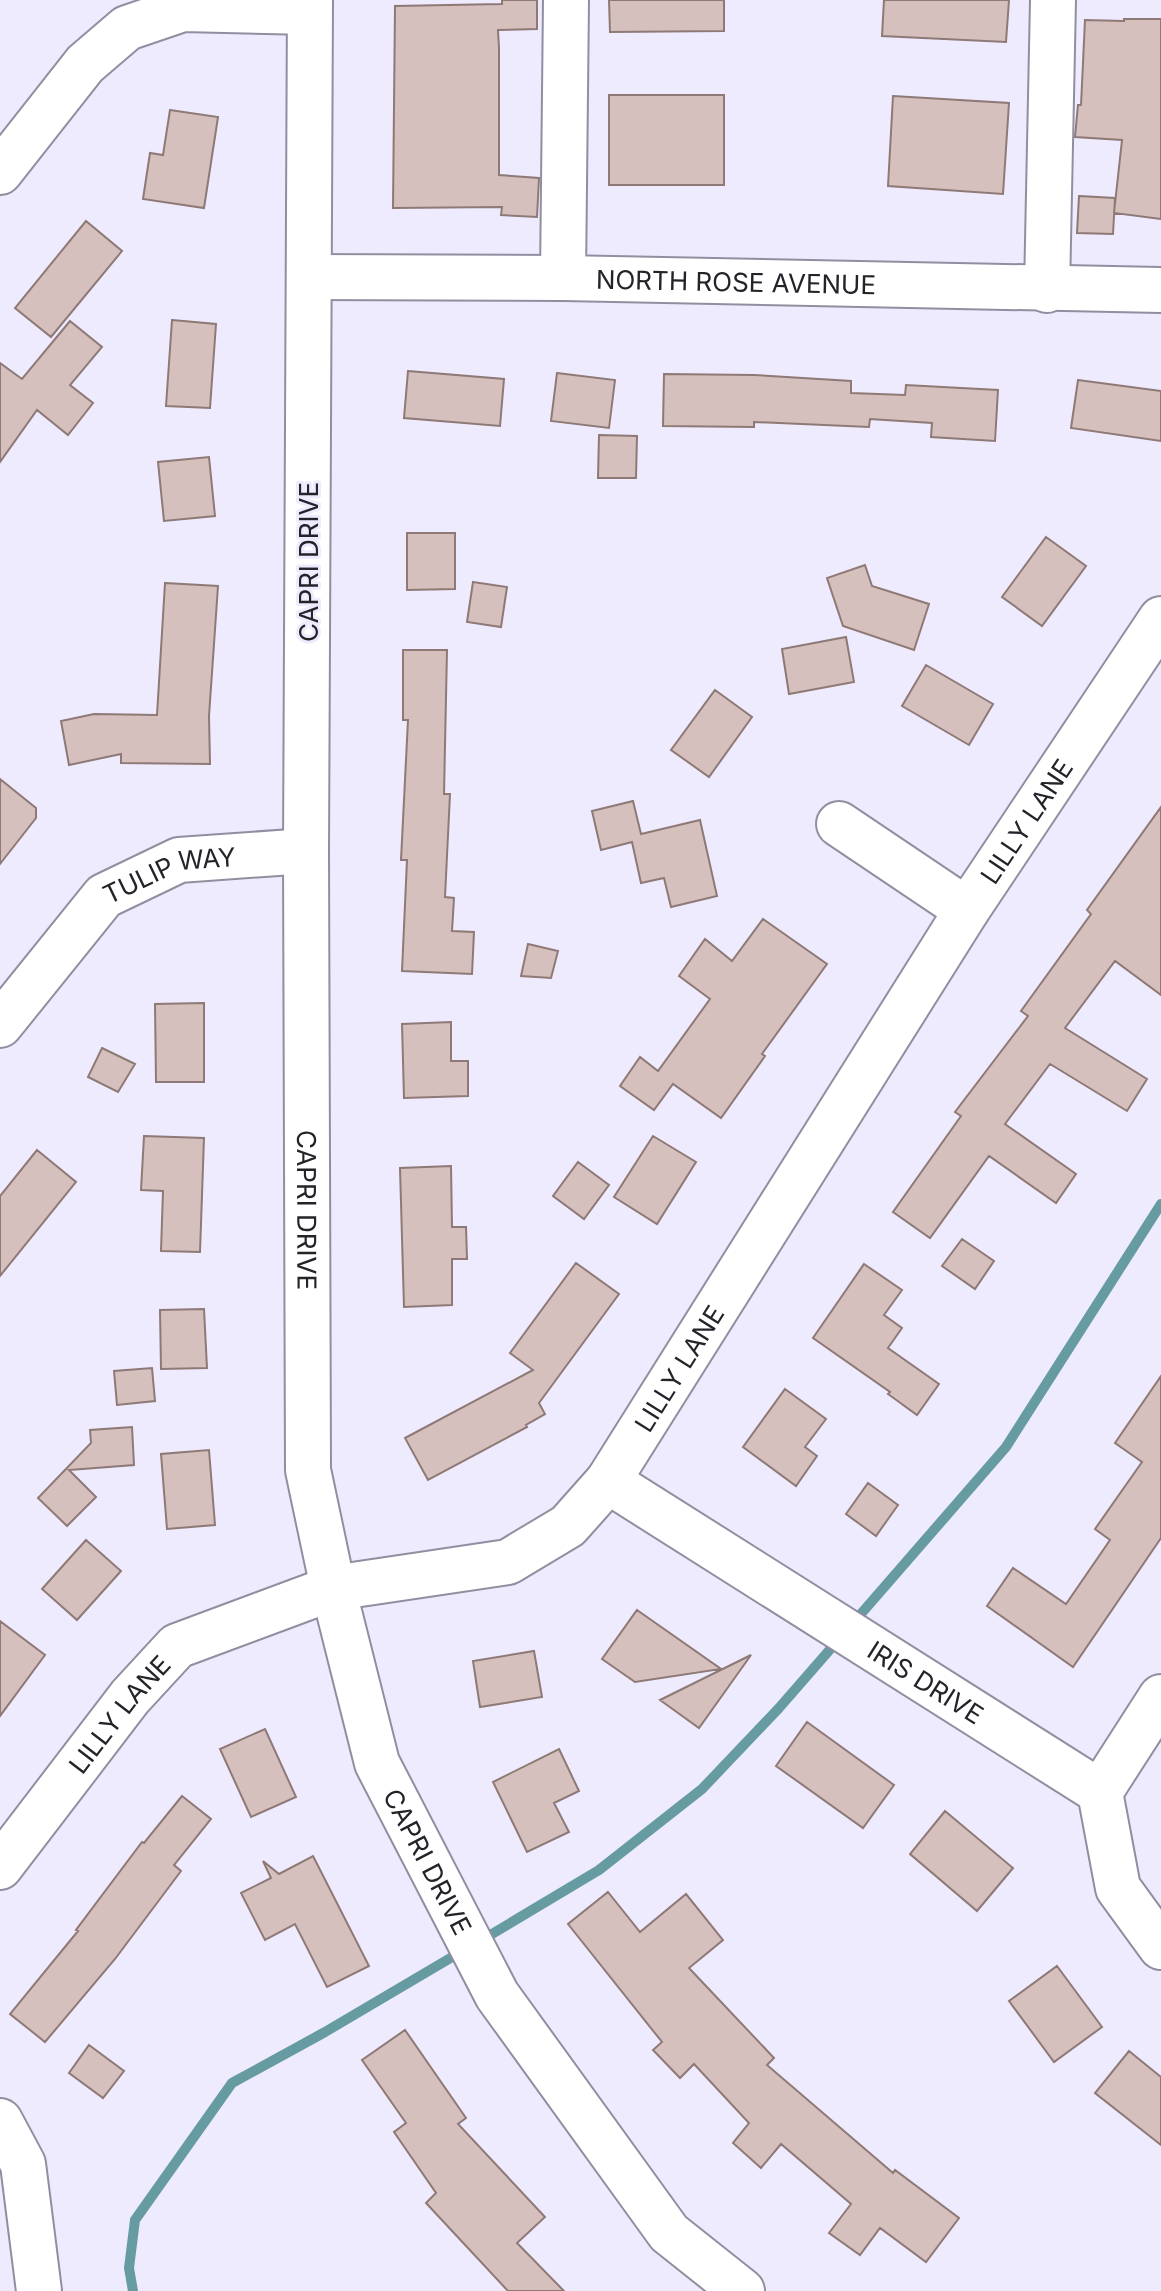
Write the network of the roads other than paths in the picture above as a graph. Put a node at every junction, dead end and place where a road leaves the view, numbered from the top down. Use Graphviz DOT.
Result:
graph roads {
  1 [pos="566,0"];
  2 [pos="1053,0"];
  3 [pos="310,6"];
  4 [pos="0,172"];
  5 [pos="310,277"];
  6 [pos="563,278"];
  7 [pos="1047,290"];
  8 [pos="1161,290"];
  9 [pos="1161,619"];
  10 [pos="839,824"];
  11 [pos="306,851"];
  12 [pos="967,910"];
  13 [pos="0,1025"];
  14 [pos="608,1481"];
  15 [pos="333,1588"];
  16 [pos="1161,1697"];
  17 [pos="1100,1792"];
  18 [pos="0,1867"];
  19 [pos="1161,1947"];
  20 [pos="0,2121"];
  21 [pos="39,2291"];
  22 [pos="742,2291"];
  1 -- 6 [label="street"];
  2 -- 7 [label="street"];
  3 -- 4 [label="street"];
  3 -- 5 [label="street, CAPRI DRIVE"];
  5 -- 6 [label="street, NORTH ROSE AVENUE"];
  5 -- 11 [label="street, CAPRI DRIVE"];
  6 -- 7 [label="street, NORTH ROSE AVENUE"];
  7 -- 8 [label="street, NORTH ROSE AVENUE"];
  9 -- 12 [label="street, LILLY LANE"];
  10 -- 12 [label="street"];
  11 -- 13 [label="street, TULIP WAY"];
  11 -- 15 [label="street, CAPRI DRIVE"];
  12 -- 14 [label="street, LILLY LANE"];
  14 -- 15 [label="street, LILLY LANE"];
  14 -- 17 [label="street, IRIS DRIVE"];
  15 -- 18 [label="street, LILLY LANE"];
  15 -- 22 [label="street, CAPRI DRIVE"];
  16 -- 17 [label="street"];
  17 -- 19 [label="street"];
  20 -- 21 [label="street"];
}
